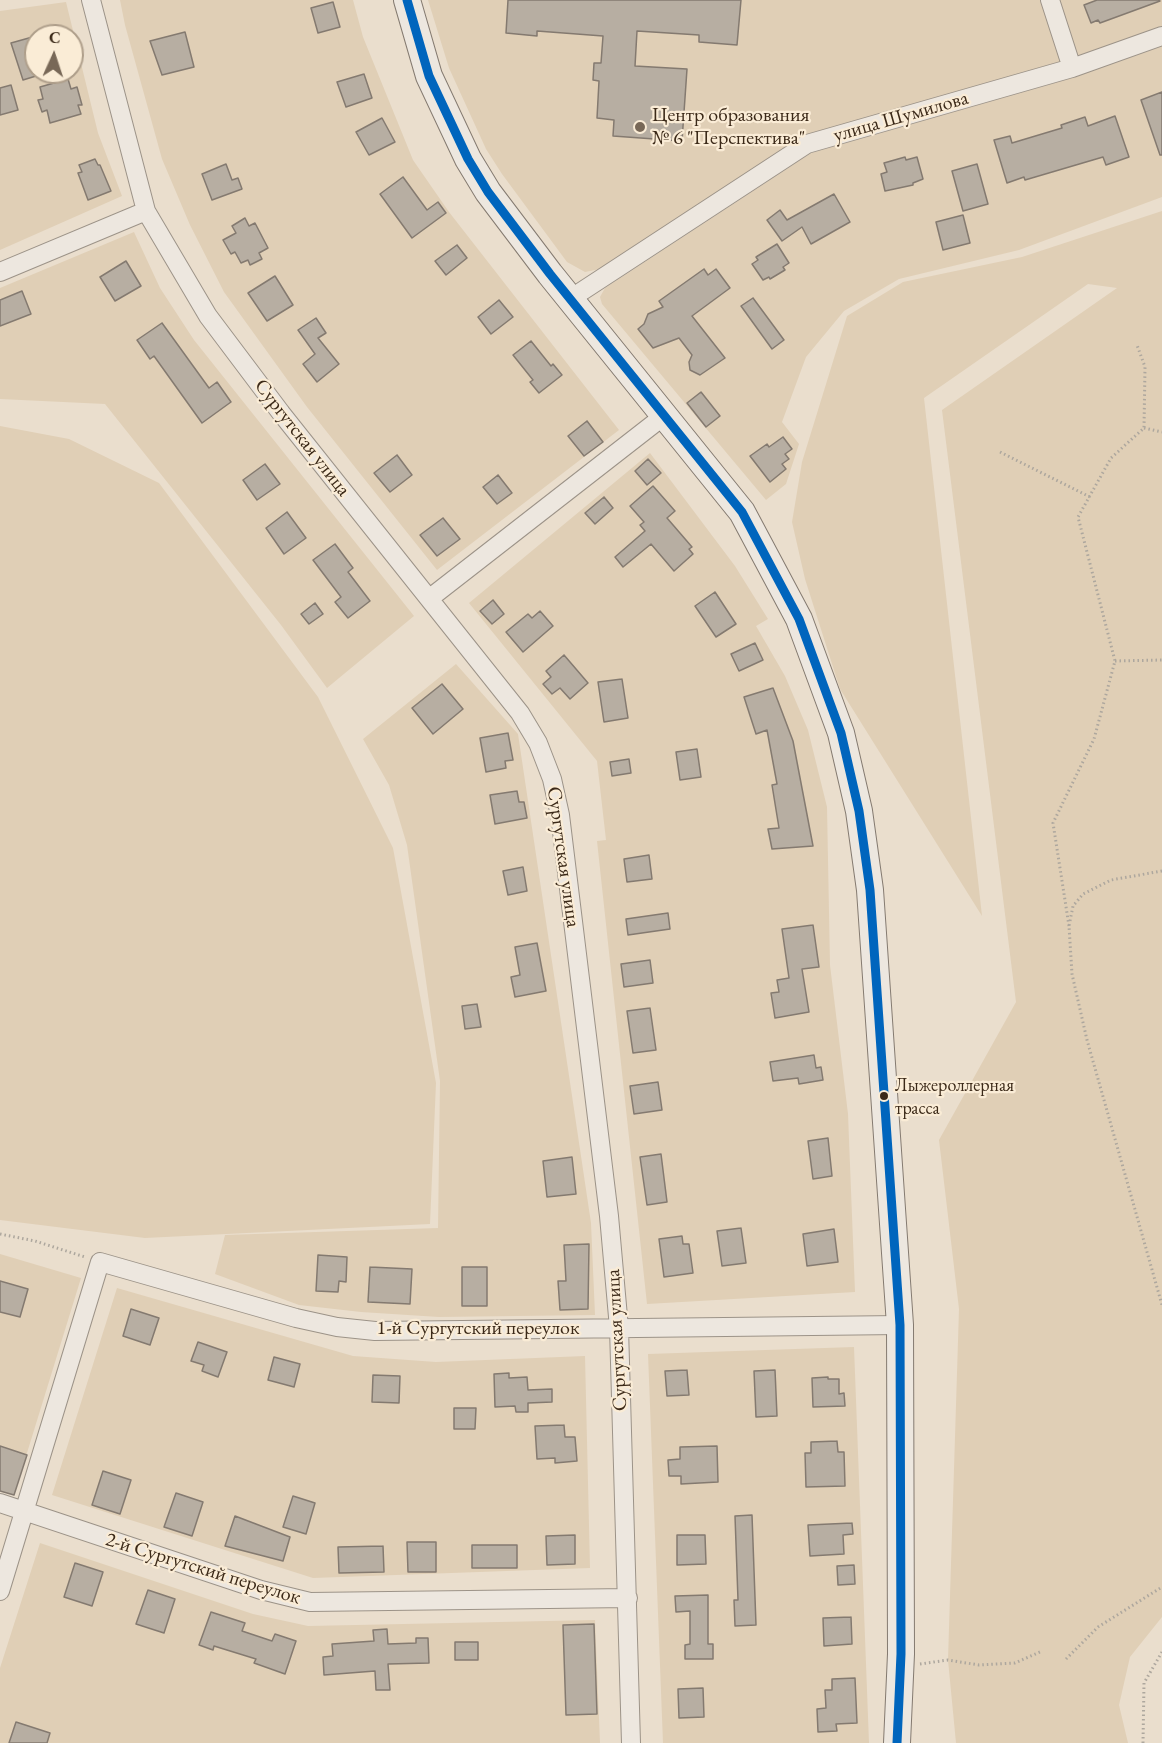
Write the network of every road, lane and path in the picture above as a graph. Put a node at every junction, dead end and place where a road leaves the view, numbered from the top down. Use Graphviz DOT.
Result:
graph roads {
  1 [pos="91,0"];
  2 [pos="407,0"];
  3 [pos="1050,0"];
  4 [pos="1162,36"];
  5 [pos="1072,68"];
  6 [pos="146,211"];
  7 [pos="0,272"];
  8 [pos="570,299"];
  9 [pos="1137,345"];
  10 [pos="665,415"];
  11 [pos="1144,428"];
  12 [pos="1162,432"];
  13 [pos="1000,452"];
  14 [pos="1090,497"];
  15 [pos="430,598"];
  16 [pos="1162,660"];
  17 [pos="1114,661"];
  18 [pos="1162,872"];
  19 [pos="1069,926"];
  20 [pos="0,1234"];
  21 [pos="100,1262"];
  22 [pos="1162,1305"];
  23 [pos="900,1325"];
  24 [pos="619,1328"];
  25 [pos="0,1503"];
  26 [pos="24,1511"];
  27 [pos="1161,1590"];
  28 [pos="0,1591"];
  29 [pos="628,1598"];
  30 [pos="1042,1651"];
  31 [pos="1162,1652"];
  32 [pos="1066,1659"];
  33 [pos="900,1667"];
  34 [pos="631,1743"];
  35 [pos="897,1743"];
  36 [pos="1143,1743"];
  1 -- 6 [label="street, Сургутская улица"];
  2 -- 8 [label="street"];
  3 -- 5 [label="street"];
  4 -- 5 [label="street, улица Шумилова"];
  5 -- 8 [label="street, улица Шумилова"];
  6 -- 7 [label="street"];
  6 -- 15 [label="street, Сургутская улица"];
  8 -- 10 [label="street"];
  9 -- 11 [label="path"];
  10 -- 15 [label="street"];
  10 -- 23 [label="street"];
  11 -- 12 [label="path"];
  11 -- 14 [label="path"];
  13 -- 14 [label="path"];
  14 -- 17 [label="path"];
  15 -- 24 [label="street, Сургутская улица"];
  16 -- 17 [label="path"];
  17 -- 19 [label="path"];
  18 -- 19 [label="path"];
  19 -- 22 [label="path"];
  20 -- 21 [label="path"];
  21 -- 24 [label="street, 1-й Сургутский переулок"];
  21 -- 26 [label="street"];
  23 -- 24 [label="street, 1-й Сургутский переулок"];
  23 -- 33 [label="street"];
  24 -- 29 [label="street, Сургутская улица"];
  25 -- 26 [label="street, 2-й Сургутский переулок"];
  26 -- 28 [label="street"];
  26 -- 29 [label="street, 2-й Сургутский переулок"];
  27 -- 32 [label="path"];
  29 -- 34 [label="street, Сургутская улица"];
  30 -- 33 [label="path"];
  31 -- 36 [label="path"];
  33 -- 35 [label="street"];
}
